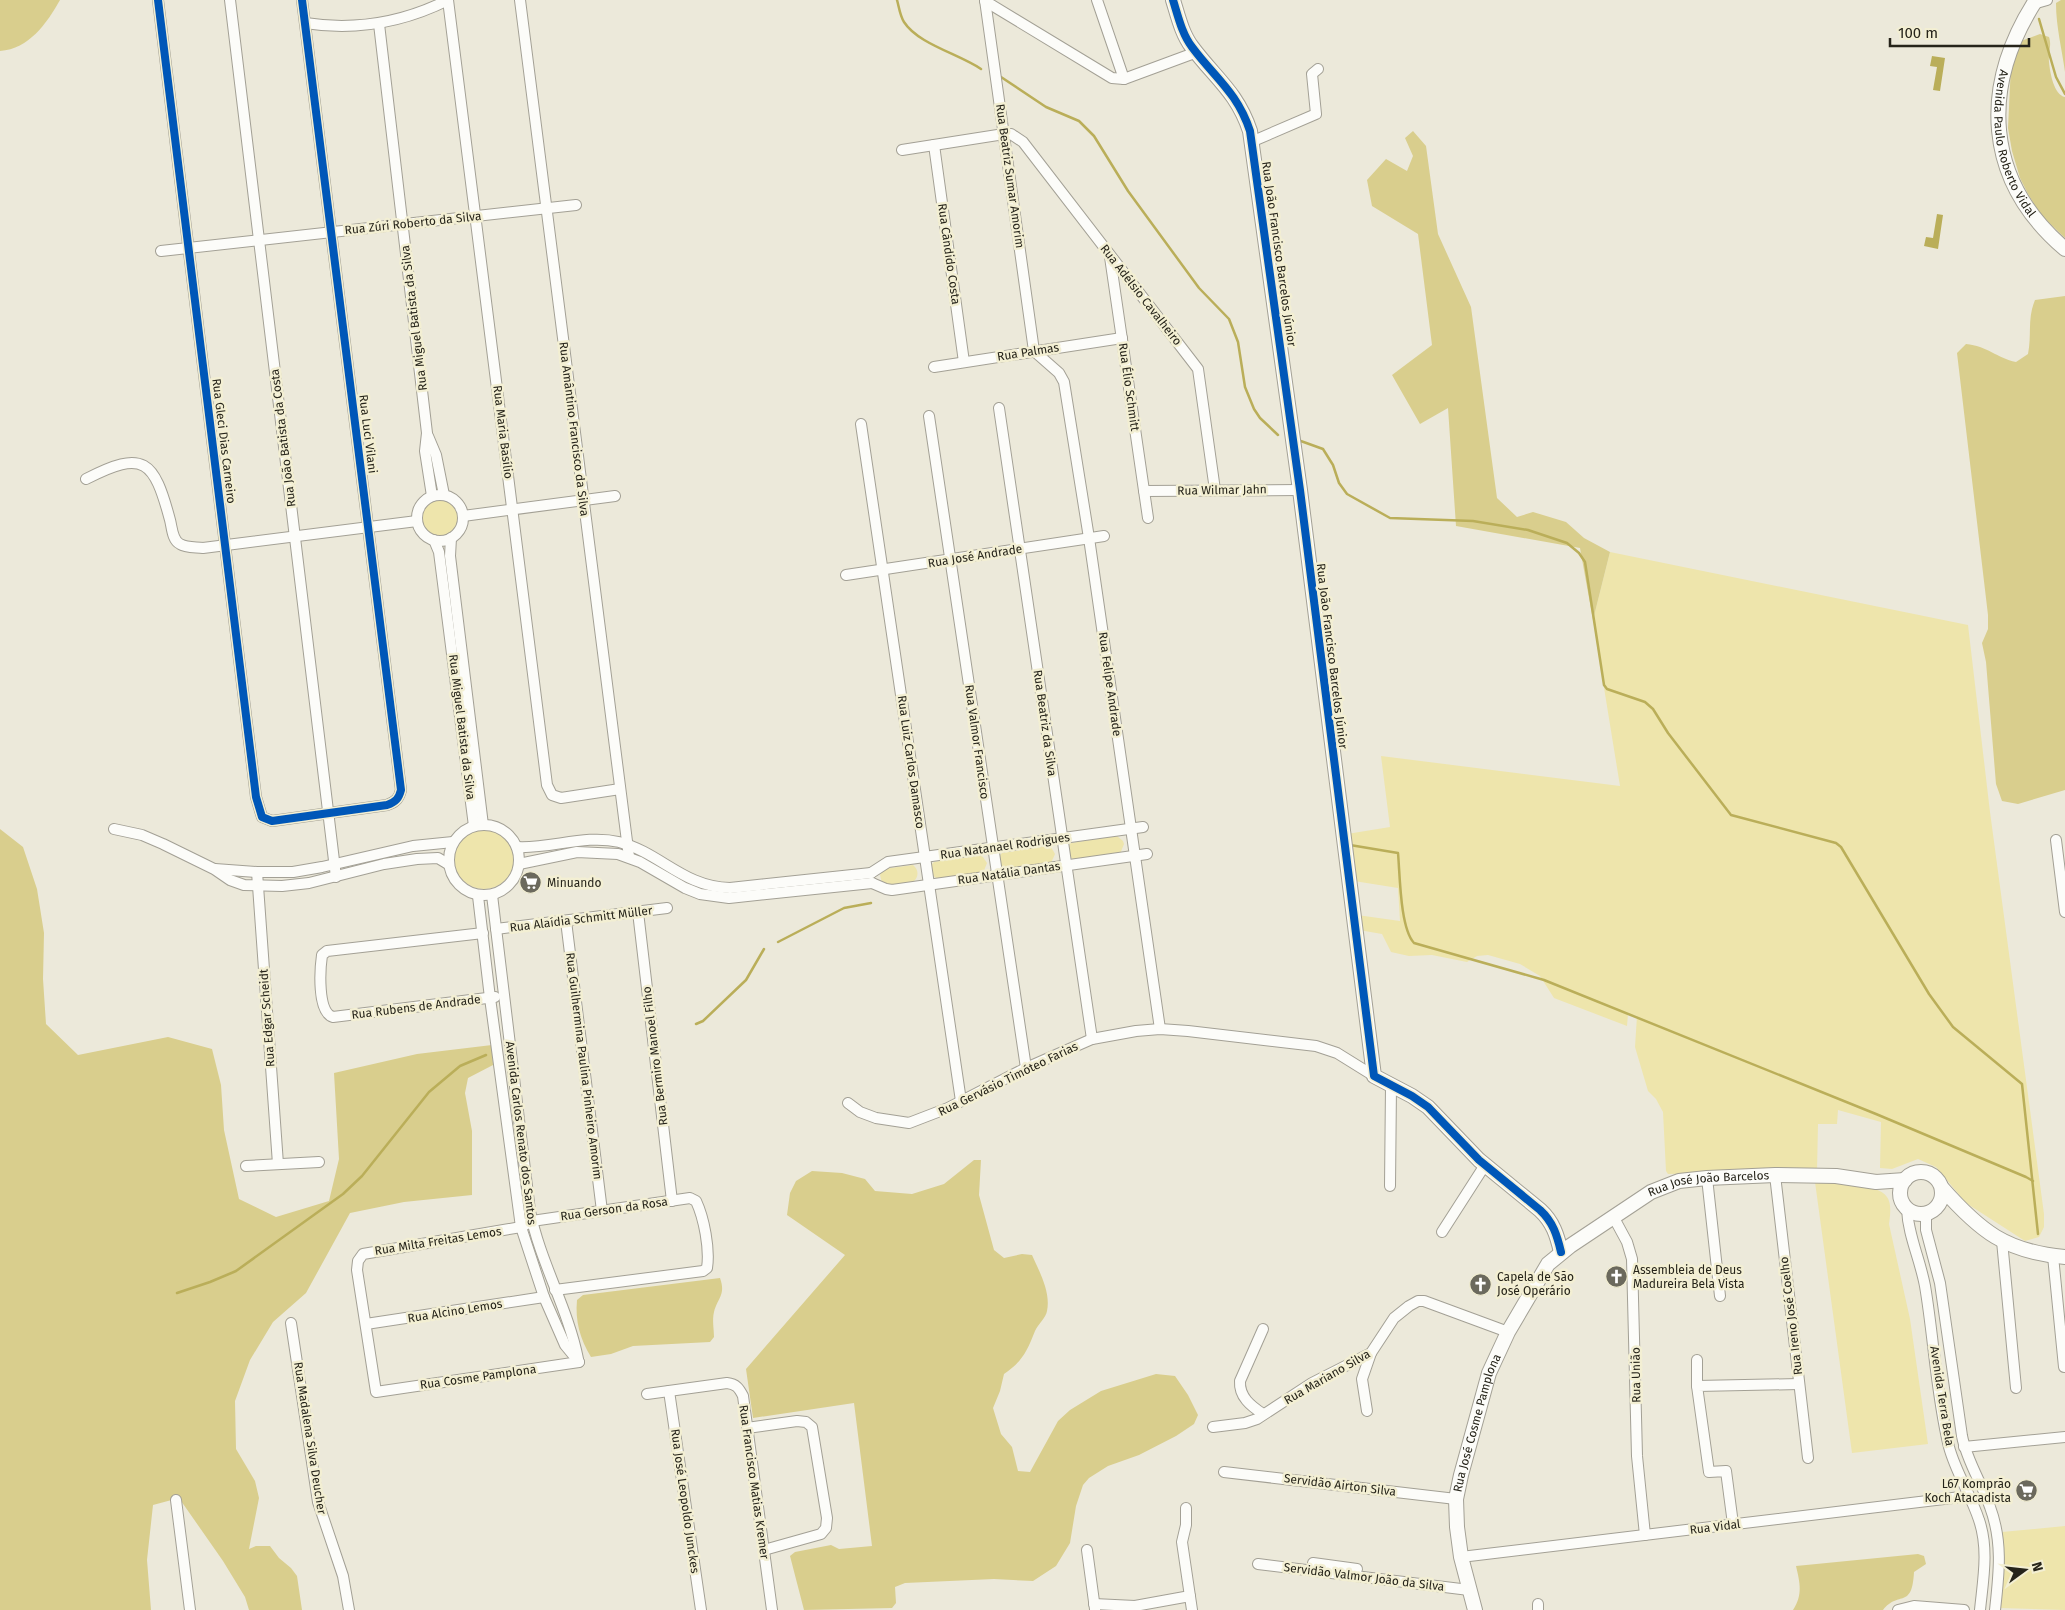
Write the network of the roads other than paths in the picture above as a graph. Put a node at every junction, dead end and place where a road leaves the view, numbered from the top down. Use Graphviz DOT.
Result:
graph roads {
  1 [pos="158,0"];
  2 [pos="230,0"];
  3 [pos="302,0"];
  4 [pos="448,0"];
  5 [pos="520,0"];
  6 [pos="1098,0"];
  7 [pos="1173,0"];
  8 [pos="985,1"];
  9 [pos="2039,1"];
  10 [pos="305,23"];
  11 [pos="379,24"];
  12 [pos="1197,52"];
  13 [pos="1318,69"];
  14 [pos="1124,79"];
  15 [pos="1004,134"];
  16 [pos="1251,142"];
  17 [pos="934,145"];
  18 [pos="902,150"];
  19 [pos="576,205"];
  20 [pos="546,208"];
  21 [pos="476,216"];
  22 [pos="403,224"];
  23 [pos="331,232"];
  24 [pos="259,240"];
  25 [pos="189,248"];
  26 [pos="2065,249"];
  27 [pos="161,251"];
  28 [pos="1110,255"];
  29 [pos="1139,292"];
  30 [pos="1115,294"];
  31 [pos="1122,338"];
  32 [pos="1034,351"];
  33 [pos="964,362"];
  34 [pos="934,367"];
  35 [pos="999,408"];
  36 [pos="929,416"];
  37 [pos="861,424"];
  38 [pos="427,433"];
  39 [pos="86,479"];
  40 [pos="1215,490"];
  41 [pos="1300,490"];
  42 [pos="1144,491"];
  43 [pos="444,495"];
  44 [pos="432,496"];
  45 [pos="615,496"];
  46 [pos="583,500"];
  47 [pos="512,509"];
  48 [pos="463,516"];
  49 [pos="1148,518"];
  50 [pos="417,521"];
  51 [pos="368,527"];
  52 [pos="294,536"];
  53 [pos="1104,536"];
  54 [pos="451,538"];
  55 [pos="1088,538"];
  56 [pos="434,540"];
  57 [pos="225,545"];
  58 [pos="1020,549"];
  59 [pos="950,559"];
  60 [pos="883,570"];
  61 [pos="846,575"];
  62 [pos="620,789"];
  63 [pos="328,814"];
  64 [pos="479,825"];
  65 [pos="1143,827"];
  66 [pos="1130,828"];
  67 [pos="114,829"];
  68 [pos="1062,838"];
  69 [pos="2056,840"];
  70 [pos="453,842"];
  71 [pos="627,844"];
  72 [pos="517,847"];
  73 [pos="993,848"];
  74 [pos="1147,854"];
  75 [pos="1134,856"];
  76 [pos="629,857"];
  77 [pos="925,857"];
  78 [pos="334,864"];
  79 [pos="448,864"];
  80 [pos="519,864"];
  81 [pos="1066,865"];
  82 [pos="214,869"];
  83 [pos="257,872"];
  84 [pos="997,875"];
  85 [pos="336,877"];
  86 [pos="871,878"];
  87 [pos="929,884"];
  88 [pos="258,886"];
  89 [pos="492,895"];
  90 [pos="478,896"];
  91 [pos="667,908"];
  92 [pos="638,912"];
  93 [pos="2065,912"];
  94 [pos="566,920"];
  95 [pos="496,929"];
  96 [pos="483,932"];
  97 [pos="504,996"];
  98 [pos="490,998"];
  99 [pos="1160,1029"];
  100 [pos="1092,1039"];
  101 [pos="1026,1068"];
  102 [pos="1374,1076"];
  103 [pos="1391,1086"];
  104 [pos="961,1101"];
  105 [pos="848,1102"];
  106 [pos="319,1162"];
  107 [pos="278,1164"];
  108 [pos="1485,1165"];
  109 [pos="246,1166"];
  110 [pos="1775,1175"];
  111 [pos="1707,1178"];
  112 [pos="1904,1180"];
  113 [pos="1876,1182"];
  114 [pos="1390,1186"];
  115 [pos="1942,1188"];
  116 [pos="672,1201"];
  117 [pos="1904,1204"];
  118 [pos="602,1211"];
  119 [pos="1931,1211"];
  120 [pos="1966,1214"];
  121 [pos="1614,1218"];
  122 [pos="532,1221"];
  123 [pos="521,1228"];
  124 [pos="1442,1232"];
  125 [pos="2002,1241"];
  126 [pos="1561,1252"];
  127 [pos="2059,1257"];
  128 [pos="555,1290"];
  129 [pos="1720,1296"];
  130 [pos="544,1297"];
  131 [pos="291,1323"];
  132 [pos="366,1324"];
  133 [pos="1263,1329"];
  134 [pos="1508,1332"];
  135 [pos="1371,1353"];
  136 [pos="1697,1360"];
  137 [pos="579,1362"];
  138 [pos="2064,1367"];
  139 [pos="1799,1384"];
  140 [pos="1697,1386"];
  141 [pos="2016,1388"];
  142 [pos="668,1391"];
  143 [pos="647,1394"];
  144 [pos="1367,1411"];
  145 [pos="1263,1414"];
  146 [pos="1213,1426"];
  147 [pos="747,1428"];
  148 [pos="2065,1437"];
  149 [pos="1964,1447"];
  150 [pos="1808,1458"];
  151 [pos="1224,1472"];
  152 [pos="1969,1496"];
  153 [pos="1456,1499"];
  154 [pos="176,1500"];
  155 [pos="1186,1508"];
  156 [pos="1733,1524"];
  157 [pos="1645,1535"];
  158 [pos="764,1550"];
  159 [pos="1087,1550"];
  160 [pos="1461,1557"];
  161 [pos="1258,1564"];
  162 [pos="1313,1564"];
  163 [pos="1468,1587"];
  164 [pos="1190,1596"];
  165 [pos="1094,1607"];
  166 [pos="190,1610"];
  167 [pos="349,1610"];
  168 [pos="701,1610"];
  169 [pos="772,1610"];
  170 [pos="1192,1610"];
  171 [pos="1475,1610"];
  172 [pos="1898,1610"];
  173 [pos="1964,1610"];
  174 [pos="1980,1610"];
  175 [pos="1995,1610"];
  1 -- 25 [label="street, Rua Gleci Dias Carneiro"];
  2 -- 24 [label="street, Rua João Batista da Costa"];
  3 -- 10 [label="street, Rua Luci Vilani"];
  4 -- 11 [label="street"];
  4 -- 21 [label="street, Rua Maria Basílio"];
  5 -- 20 [label="street, Rua Amântino Francisco da Silva"];
  6 -- 14 [label="street"];
  7 -- 12 [label="street, Rua João Francisco Barcelos Júnior"];
  8 -- 14 [label="street"];
  8 -- 15 [label="street, Rua Beatriz Sumar Amorim"];
  9 -- 26 [label="street, Avenida Paulo Roberto Vidal"];
  10 -- 11 [label="street"];
  10 -- 23 [label="street, Rua Luci Vilani"];
  11 -- 22 [label="street, Rua Miguel Batista da Silva"];
  12 -- 14 [label="street"];
  12 -- 16 [label="street, Rua João Francisco Barcelos Júnior"];
  13 -- 16 [label="street"];
  15 -- 17 [label="street"];
  15 -- 28 [label="street, Rua Adélsio Cavalheiro"];
  15 -- 32 [label="street, Rua Beatriz Sumar Amorim"];
  16 -- 41 [label="street, Rua João Francisco Barcelos Júnior"];
  17 -- 18 [label="street"];
  17 -- 33 [label="street, Rua Cândido Costa"];
  19 -- 20 [label="street, Rua Zúri Roberto da Silva"];
  20 -- 21 [label="street, Rua Zúri Roberto da Silva"];
  20 -- 46 [label="street, Rua Amântino Francisco da Silva"];
  21 -- 22 [label="street, Rua Zúri Roberto da Silva"];
  21 -- 47 [label="street, Rua Maria Basílio"];
  22 -- 23 [label="street, Rua Zúri Roberto da Silva"];
  22 -- 38 [label="street, Rua Miguel Batista da Silva"];
  23 -- 24 [label="street, Rua Zúri Roberto da Silva"];
  23 -- 51 [label="street, Rua Luci Vilani"];
  24 -- 25 [label="street, Rua Zúri Roberto da Silva"];
  24 -- 52 [label="street, Rua João Batista da Costa"];
  25 -- 27 [label="street, Rua Zúri Roberto da Silva"];
  25 -- 57 [label="street, Rua Gleci Dias Carneiro"];
  28 -- 29 [label="street, Rua Adélsio Cavalheiro"];
  28 -- 30 [label="street, Rua Élio Schmitt"];
  29 -- 30 [label="street"];
  29 -- 40 [label="street, Rua Adélsio Cavalheiro"];
  30 -- 31 [label="street, Rua Élio Schmitt"];
  31 -- 32 [label="street, Rua Palmas"];
  31 -- 42 [label="street, Rua Élio Schmitt"];
  32 -- 33 [label="street, Rua Palmas"];
  32 -- 55 [label="street, Rua Felipe Andrade"];
  33 -- 34 [label="street, Rua Palmas"];
  35 -- 58 [label="street, Rua Beatriz da Silva"];
  36 -- 59 [label="street, Rua Valmor Francisco"];
  37 -- 60 [label="street, Rua Luiz Carlos Damasco"];
  38 -- 43 [label="street, Rua Miguel Batista da Silva"];
  38 -- 44 [label="street, Rua Miguel Batista da Silva"];
  39 -- 57 [label="street"];
  40 -- 41 [label="street, Rua Wilmar Jahn"];
  40 -- 42 [label="street, Rua Wilmar Jahn"];
  41 -- 102 [label="street, Rua João Francisco Barcelos Júnior"];
  42 -- 49 [label="street, Rua Élio Schmitt"];
  43 -- 44 [label="street"];
  43 -- 48 [label="street"];
  44 -- 50 [label="street"];
  45 -- 46 [label="street"];
  46 -- 47 [label="street"];
  46 -- 62 [label="street, Rua Amântino Francisco da Silva"];
  47 -- 48 [label="street"];
  47 -- 62 [label="street, Rua Maria Basílio"];
  48 -- 54 [label="street"];
  50 -- 51 [label="street"];
  50 -- 56 [label="street"];
  51 -- 52 [label="street"];
  51 -- 63 [label="street, Rua Luci Vilani"];
  52 -- 57 [label="street"];
  52 -- 63 [label="street, Rua João Batista da Costa"];
  53 -- 55 [label="street, Rua José Andrade"];
  54 -- 56 [label="street"];
  54 -- 64 [label="street, Rua Miguel Batista da Silva"];
  55 -- 58 [label="street, Rua José Andrade"];
  55 -- 66 [label="street, Rua Felipe Andrade"];
  56 -- 64 [label="street, Rua Miguel Batista da Silva"];
  57 -- 63 [label="street, Rua Gleci Dias Carneiro"];
  58 -- 59 [label="street, Rua José Andrade"];
  58 -- 68 [label="street, Rua Beatriz da Silva"];
  59 -- 60 [label="street, Rua José Andrade"];
  59 -- 73 [label="street, Rua Valmor Francisco"];
  60 -- 61 [label="street, Rua José Andrade"];
  60 -- 77 [label="street, Rua Luiz Carlos Damasco"];
  62 -- 71 [label="street, Rua Amântino Francisco da Silva"];
  63 -- 78 [label="street, Rua João Batista da Costa"];
  64 -- 70 [label="street"];
  64 -- 72 [label="street"];
  65 -- 66 [label="street, Rua Natanael Rodrigues"];
  66 -- 68 [label="street, Rua Natanael Rodrigues"];
  66 -- 75 [label="street, Rua Felipe Andrade"];
  67 -- 82 [label="street"];
  68 -- 73 [label="street, Rua Natanael Rodrigues"];
  68 -- 81 [label="street, Rua Beatriz da Silva"];
  69 -- 93 [label="street"];
  70 -- 78 [label="street"];
  70 -- 79 [label="street"];
  71 -- 72 [label="street"];
  71 -- 76 [label="street, Rua Amântino Francisco da Silva"];
  71 -- 86 [label="street"];
  72 -- 80 [label="street"];
  73 -- 77 [label="street, Rua Natanael Rodrigues"];
  73 -- 84 [label="street, Rua Valmor Francisco"];
  74 -- 75 [label="street, Rua Natália Dantas"];
  75 -- 81 [label="street, Rua Natália Dantas"];
  75 -- 99 [label="street, Rua Felipe Andrade"];
  76 -- 80 [label="street"];
  76 -- 86 [label="street"];
  77 -- 86 [label="street, Rua Natanael Rodrigues"];
  77 -- 87 [label="street, Rua Luiz Carlos Damasco"];
  78 -- 83 [label="street"];
  78 -- 85 [label="street, Rua João Batista da Costa"];
  79 -- 85 [label="street"];
  79 -- 90 [label="street"];
  80 -- 89 [label="street"];
  81 -- 84 [label="street, Rua Natália Dantas"];
  81 -- 100 [label="street, Rua Beatriz da Silva"];
  82 -- 83 [label="street"];
  82 -- 88 [label="street"];
  83 -- 88 [label="street, Rua Edgar Scheidt"];
  84 -- 87 [label="street, Rua Natália Dantas"];
  84 -- 101 [label="street, Rua Valmor Francisco"];
  85 -- 88 [label="street"];
  86 -- 87 [label="street, Rua Natália Dantas"];
  87 -- 104 [label="street, Rua Luiz Carlos Damasco"];
  88 -- 107 [label="street, Rua Edgar Scheidt"];
  89 -- 90 [label="street"];
  89 -- 95 [label="street, Avenida Carlos Renato dos Santos"];
  90 -- 96 [label="street, Avenida Carlos Renato dos Santos"];
  91 -- 92 [label="street, Rua Alaídia Schmitt Müller"];
  92 -- 94 [label="street, Rua Alaídia Schmitt Müller"];
  92 -- 116 [label="street, Rua Bermiro Manoel Filho"];
  94 -- 95 [label="street, Rua Alaídia Schmitt Müller"];
  94 -- 118 [label="street, Rua Guilhermina Paulina Pinheiro Amorim"];
  95 -- 97 [label="street, Avenida Carlos Renato dos Santos"];
  96 -- 98 [label="street, Avenida Carlos Renato dos Santos"];
  96 -- 98 [label="street, Rua Rubens de Andrade"];
  97 -- 98 [label="street, Rua Rubens de Andrade"];
  97 -- 122 [label="street, Avenida Carlos Renato dos Santos"];
  98 -- 123 [label="street, Avenida Carlos Renato dos Santos"];
  99 -- 100 [label="street, Rua Gervásio Timóteo Farias"];
  99 -- 102 [label="street, Rua Gervásio Timóteo Farias"];
  100 -- 101 [label="street, Rua Gervásio Timóteo Farias"];
  101 -- 104 [label="street, Rua Gervásio Timóteo Farias"];
  102 -- 103 [label="street"];
  103 -- 108 [label="street"];
  103 -- 114 [label="street"];
  104 -- 105 [label="street, Rua Gervásio Timóteo Farias"];
  106 -- 107 [label="street"];
  107 -- 109 [label="street"];
  108 -- 124 [label="street"];
  108 -- 126 [label="street"];
  110 -- 111 [label="street, Rua José João Barcelos"];
  110 -- 113 [label="street, Rua José João Barcelos"];
  110 -- 139 [label="street, Rua Ireno José Coelho"];
  111 -- 121 [label="street, Rua José João Barcelos"];
  111 -- 129 [label="street"];
  112 -- 113 [label="street, Rua José João Barcelos"];
  112 -- 115 [label="street"];
  112 -- 117 [label="street"];
  113 -- 117 [label="street, Rua José João Barcelos"];
  115 -- 119 [label="street"];
  115 -- 120 [label="street"];
  116 -- 118 [label="street, Rua Gerson da Rosa"];
  116 -- 128 [label="street, Rua Gerson da Rosa"];
  117 -- 119 [label="street"];
  117 -- 152 [label="street, Avenida Terra Bela"];
  118 -- 122 [label="street, Rua Gerson da Rosa"];
  119 -- 120 [label="street"];
  119 -- 149 [label="street, Avenida Terra Bela"];
  120 -- 125 [label="street"];
  121 -- 126 [label="street, Rua José João Barcelos"];
  121 -- 157 [label="street, Rua União"];
  122 -- 123 [label="street"];
  122 -- 128 [label="street, Avenida Carlos Renato dos Santos"];
  123 -- 130 [label="street, Avenida Carlos Renato dos Santos"];
  123 -- 132 [label="street, Rua Milta Freitas Lemos"];
  125 -- 127 [label="street"];
  125 -- 141 [label="street"];
  126 -- 134 [label="street, Rua José Cosme Pamplona"];
  127 -- 138 [label="street"];
  128 -- 137 [label="street, Avenida Carlos Renato dos Santos"];
  130 -- 132 [label="street, Rua Alcino Lemos"];
  130 -- 137 [label="street, Avenida Carlos Renato dos Santos"];
  131 -- 167 [label="street, Rua Madalena Silva Deucher"];
  132 -- 137 [label="street, Rua Cosme Pamplona"];
  133 -- 145 [label="street"];
  134 -- 135 [label="street, Rua Mariano Silva"];
  134 -- 153 [label="street, Rua José Cosme Pamplona"];
  135 -- 144 [label="street"];
  135 -- 145 [label="street, Rua Mariano Silva"];
  136 -- 140 [label="street"];
  139 -- 140 [label="street"];
  139 -- 150 [label="street, Rua Ireno José Coelho"];
  140 -- 156 [label="street"];
  142 -- 143 [label="street, Rua Francisco Matias Kremer"];
  142 -- 147 [label="street, Rua Francisco Matias Kremer"];
  142 -- 168 [label="street, Rua José Leopoldo Junckes"];
  145 -- 146 [label="street, Rua Mariano Silva"];
  147 -- 158 [label="street, Rua Francisco Matias Kremer"];
  147 -- 158 [label="street"];
  148 -- 149 [label="street"];
  149 -- 175 [label="street, Avenida Terra Bela"];
  151 -- 153 [label="street, Servidão Airton Silva"];
  152 -- 156 [label="street, Rua Vidal"];
  152 -- 174 [label="street, Avenida Terra Bela"];
  153 -- 160 [label="street, Rua José Cosme Pamplona"];
  154 -- 166 [label="street"];
  155 -- 164 [label="street"];
  156 -- 157 [label="street, Rua Vidal"];
  157 -- 160 [label="street, Rua Vidal"];
  158 -- 169 [label="street, Rua Francisco Matias Kremer"];
  159 -- 165 [label="street"];
  160 -- 163 [label="street, Rua José Cosme Pamplona"];
  161 -- 163 [label="street, Servidão Valmor João da Silva"];
  162 -- 163 [label="street"];
  163 -- 171 [label="street, Rua José Cosme Pamplona"];
  164 -- 165 [label="street"];
  164 -- 170 [label="street"];
  172 -- 173 [label="street"];
}
